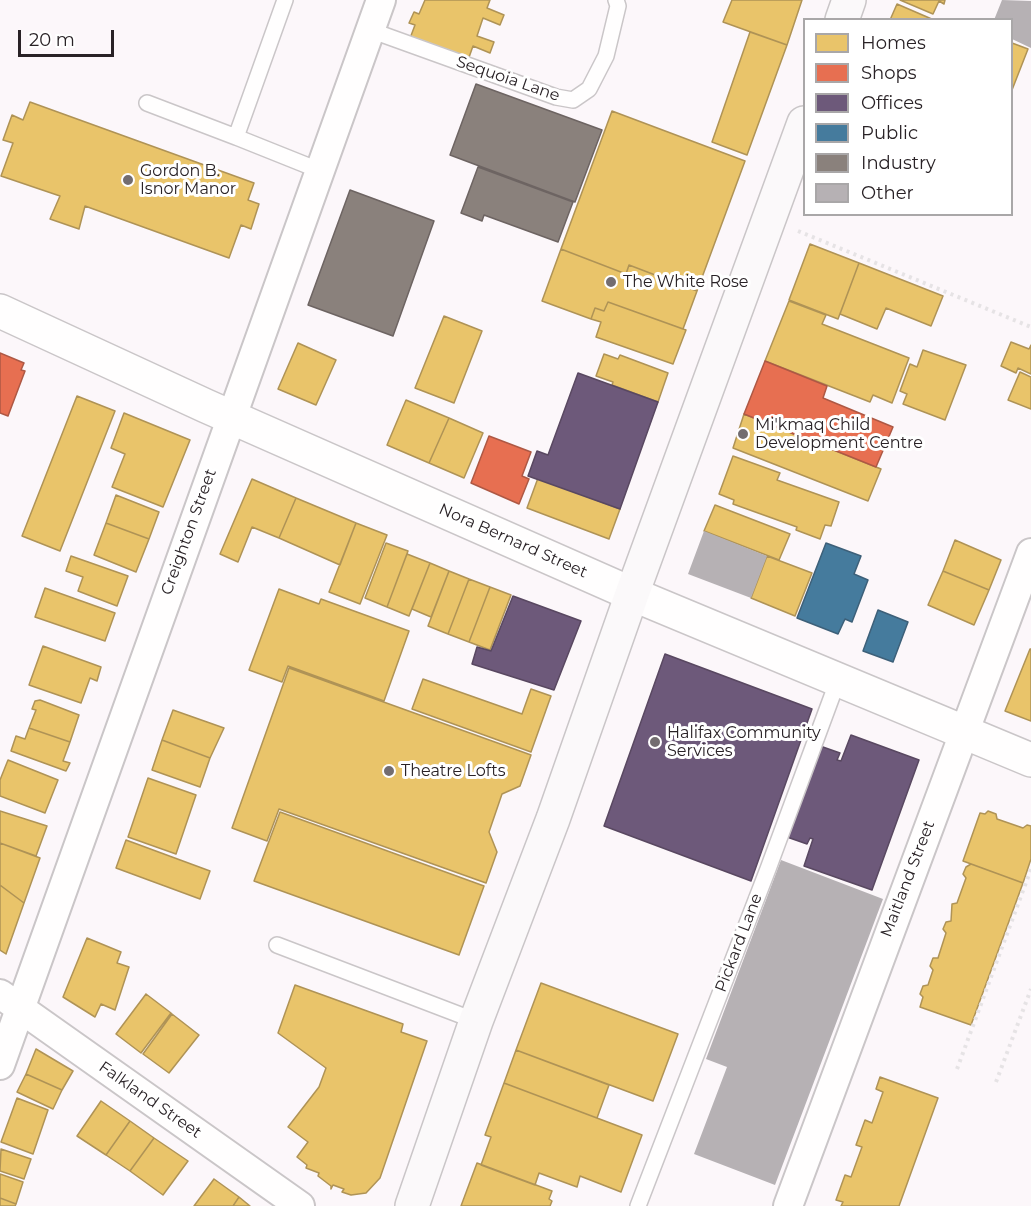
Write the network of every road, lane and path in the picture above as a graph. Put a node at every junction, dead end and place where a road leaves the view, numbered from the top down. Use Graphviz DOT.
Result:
graph roads {
  1 [pos="285,0"];
  2 [pos="381,0"];
  3 [pos="616,0"];
  4 [pos="849,0"];
  5 [pos="843,18"];
  6 [pos="370,30"];
  7 [pos="147,103"];
  8 [pos="803,126"];
  9 [pos="236,137"];
  10 [pos="321,171"];
  11 [pos="797,231"];
  12 [pos="0,311"];
  13 [pos="1031,327"];
  14 [pos="231,417"];
  15 [pos="1031,553"];
  16 [pos="632,594"];
  17 [pos="838,680"];
  18 [pos="964,732"];
  19 [pos="1031,760"];
  20 [pos="1031,869"];
  21 [pos="277,945"];
  22 [pos="1031,989"];
  23 [pos="10,1002"];
  24 [pos="476,1022"];
  25 [pos="0,1065"];
  26 [pos="957,1069"];
  27 [pos="996,1082"];
  28 [pos="300,1206"];
  29 [pos="412,1206"];
  30 [pos="638,1206"];
  31 [pos="788,1206"];
  1 -- 9 [label="lane"];
  2 -- 6 [label="street, Creighton Street"];
  3 -- 6 [label="lane, Sequoia Lane"];
  4 -- 5 [label="main road"];
  6 -- 10 [label="street, Creighton Street"];
  7 -- 9 [label="lane"];
  8 -- 16 [label="main road"];
  9 -- 10 [label="lane"];
  10 -- 14 [label="street, Creighton Street"];
  11 -- 13 [label="path"];
  12 -- 14 [label="street, Nora Bernard Street"];
  14 -- 16 [label="street, Nora Bernard Street"];
  14 -- 23 [label="street, Creighton Street"];
  15 -- 18 [label="street, Maitland Street"];
  16 -- 17 [label="street, Nora Bernard Street"];
  16 -- 24 [label="main road"];
  17 -- 18 [label="street, Nora Bernard Street"];
  17 -- 30 [label="lane, Pickard Lane"];
  18 -- 19 [label="street, Nora Bernard Street"];
  18 -- 31 [label="street, Maitland Street"];
  20 -- 26 [label="path"];
  21 -- 24 [label="lane"];
  22 -- 27 [label="path"];
  23 -- 25 [label="street, Creighton Street"];
  23 -- 28 [label="street, Falkland Street"];
  24 -- 29 [label="main road"];
}
